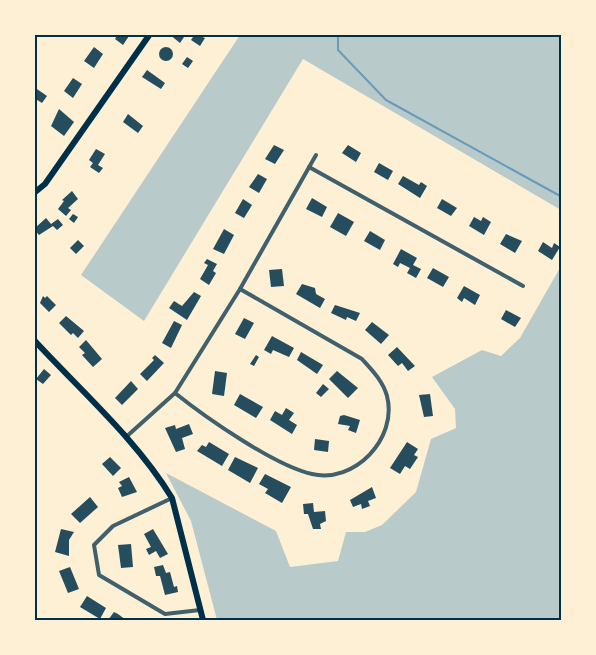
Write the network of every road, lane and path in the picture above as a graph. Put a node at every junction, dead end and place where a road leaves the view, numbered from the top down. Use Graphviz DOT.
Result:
graph roads {
  1 [pos="150,34"];
  2 [pos="316,154"];
  3 [pos="309,167"];
  4 [pos="34,193"];
  5 [pos="523,286"];
  6 [pos="240,289"];
  7 [pos="34,340"];
  8 [pos="175,393"];
  9 [pos="125,437"];
  10 [pos="172,498"];
  11 [pos="200,610"];
  12 [pos="202,621"];
  1 -- 4 [label="main road"];
  2 -- 3 [label="street"];
  3 -- 5 [label="street"];
  3 -- 6 [label="street"];
  6 -- 8 [label="street"];
  6 -- 8 [label="street"];
  7 -- 9 [label="main road"];
  8 -- 9 [label="street"];
  9 -- 10 [label="main road"];
  10 -- 11 [label="main road"];
  10 -- 11 [label="street"];
  11 -- 12 [label="main road"];
}
